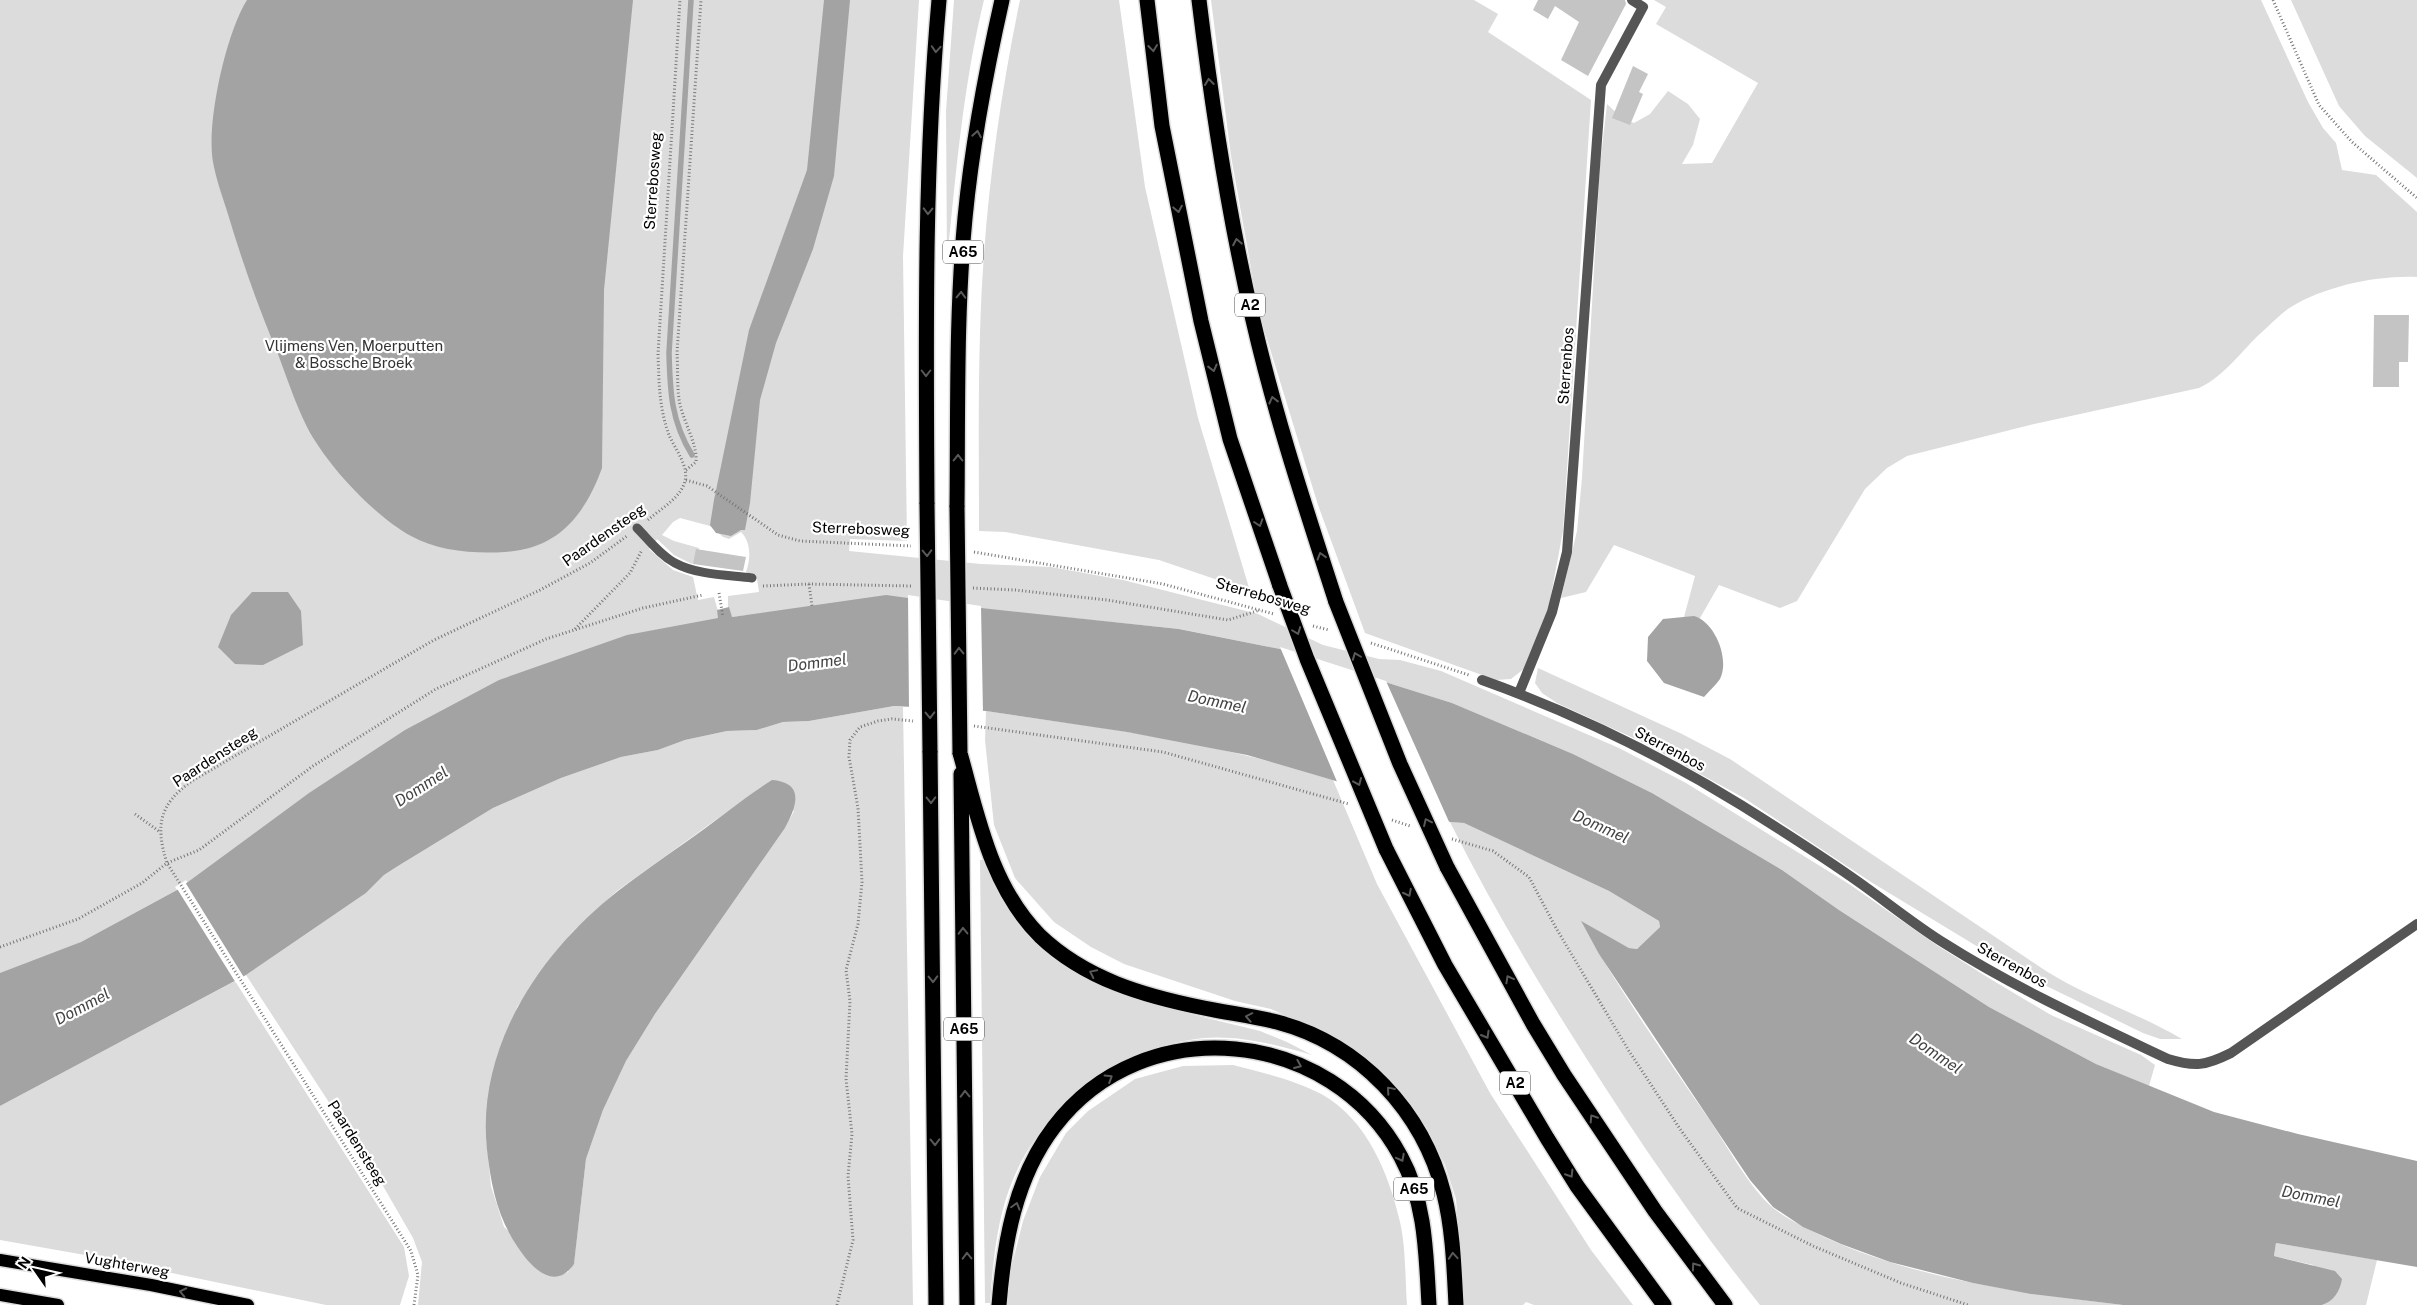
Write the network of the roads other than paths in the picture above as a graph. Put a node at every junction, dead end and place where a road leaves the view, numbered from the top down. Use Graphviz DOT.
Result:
graph roads {
  1 [pos="939,0"];
  2 [pos="1002,0"];
  3 [pos="1147,0"];
  4 [pos="1199,0"];
  5 [pos="1632,0"];
  6 [pos="637,528"];
  7 [pos="754,582"];
  8 [pos="1482,680"];
  9 [pos="1519,694"];
  10 [pos="960,753"];
  11 [pos="2417,924"];
  12 [pos="0,1260"];
  13 [pos="0,1295"];
  14 [pos="58,1305"];
  15 [pos="248,1305"];
  16 [pos="936,1305"];
  17 [pos="967,1305"];
  18 [pos="998,1305"];
  19 [pos="1429,1305"];
  20 [pos="1456,1305"];
  21 [pos="1664,1305"];
  22 [pos="1725,1305"];
  1 -- 16 [label="highway, A65, one-way, bridge"];
  10 -- 2 [label="highway, A65, one-way, bridge"];
  3 -- 21 [label="highway, A2, one-way, bridge"];
  22 -- 4 [label="highway, A2, one-way, bridge"];
  5 -- 9 [label="street, Sterrenbos"];
  6 -- 7 [label="lane"];
  8 -- 9 [label="street"];
  9 -- 11 [label="street, Sterrenbos"];
  17 -- 10 [label="highway, A65, one-way"];
  20 -- 10 [label="highway, A65, one-way"];
  15 -- 12 [label="main road, Vughterweg, one-way"];
  13 -- 14 [label="main road"];
  18 -- 19 [label="highway, A65, one-way"];
}
